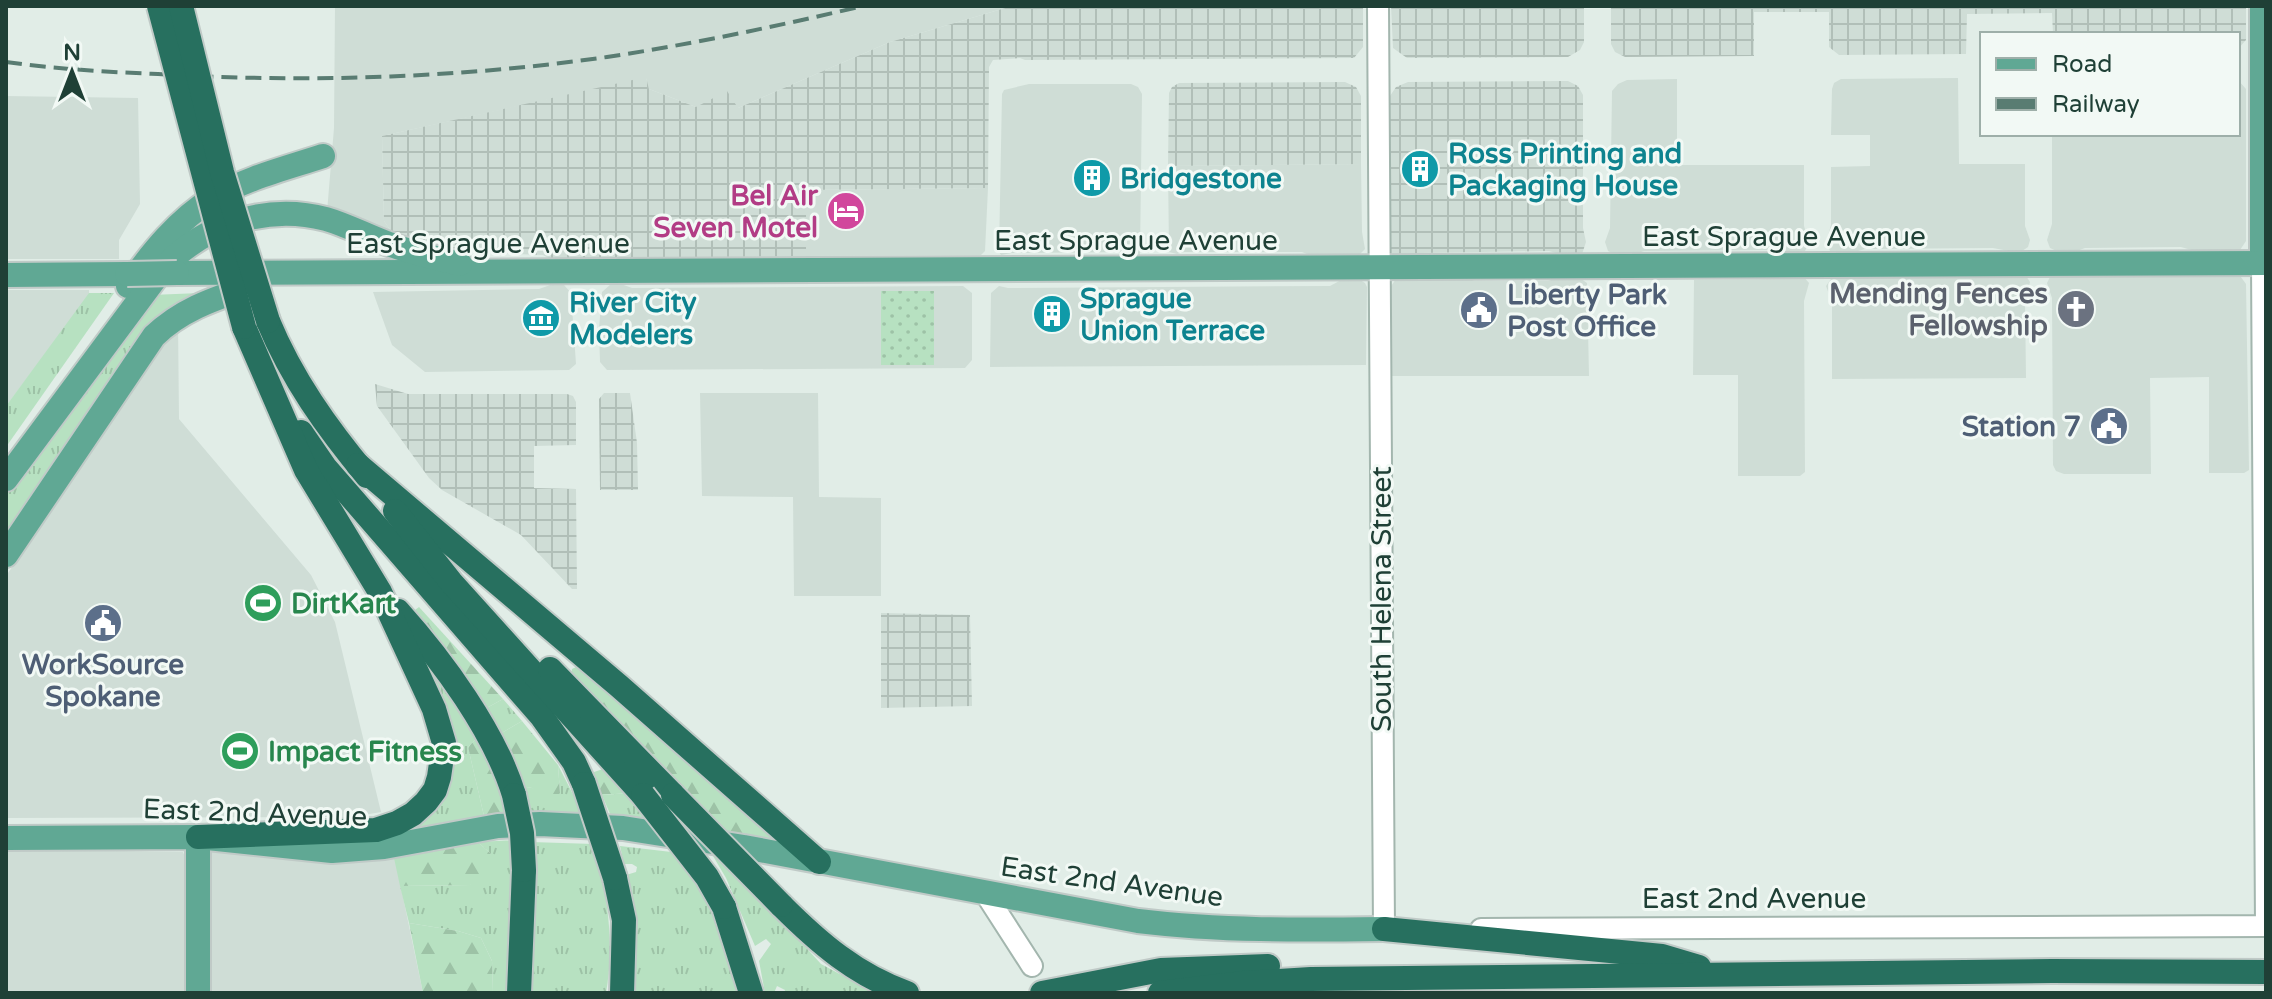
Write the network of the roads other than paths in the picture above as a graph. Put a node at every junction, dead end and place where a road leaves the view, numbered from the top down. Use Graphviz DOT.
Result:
graph roads {
  1 [pos="159,6"];
  2 [pos="181,6"];
  3 [pos="1378,6"];
  4 [pos="2262,6"];
  5 [pos="323,156"];
  6 [pos="2264,263"];
  7 [pos="1379,269"];
  8 [pos="294,273"];
  9 [pos="501,273"];
  10 [pos="6,275"];
  11 [pos="256,324"];
  12 [pos="272,391"];
  13 [pos="51,419"];
  14 [pos="358,465"];
  15 [pos="6,479"];
  16 [pos="395,510"];
  17 [pos="6,555"];
  18 [pos="380,592"];
  19 [pos="198,837"];
  20 [pos="6,838"];
  21 [pos="819,862"];
  22 [pos="985,893"];
  23 [pos="2266,926"];
  24 [pos="1384,929"];
  25 [pos="2266,957"];
  26 [pos="1032,966"];
  27 [pos="2266,972"];
  28 [pos="2176,973"];
  29 [pos="1720,974"];
  30 [pos="1418,977"];
  31 [pos="198,993"];
  32 [pos="519,993"];
  33 [pos="622,993"];
  34 [pos="751,993"];
  35 [pos="907,993"];
  36 [pos="1042,993"];
  37 [pos="1160,993"];
  1 -- 11 [label="highway, bridge"];
  2 -- 11 [label="highway, bridge"];
  3 -- 7 [label="street, South Helena Street"];
  4 -- 6 [label="main road"];
  5 -- 13 [label="main road"];
  6 -- 7 [label="main road, East Sprague Avenue"];
  6 -- 23 [label="street"];
  7 -- 9 [label="main road, East Sprague Avenue"];
  7 -- 24 [label="street, South Helena Street"];
  8 -- 9 [label="main road, East Sprague Avenue"];
  8 -- 10 [label="main road, East Sprague Avenue, bridge"];
  8 -- 17 [label="main road"];
  9 -- 13 [label="main road"];
  11 -- 12 [label="highway"];
  11 -- 14 [label="highway"];
  12 -- 18 [label="highway"];
  12 -- 33 [label="highway, bridge"];
  13 -- 15 [label="main road"];
  14 -- 16 [label="highway"];
  14 -- 21 [label="highway"];
  16 -- 34 [label="highway, bridge"];
  16 -- 35 [label="highway, bridge"];
  18 -- 19 [label="highway"];
  18 -- 32 [label="highway, bridge"];
  19 -- 20 [label="main road, East 2nd Avenue"];
  19 -- 21 [label="main road, East 2nd Avenue"];
  19 -- 31 [label="main road"];
  21 -- 22 [label="main road, East 2nd Avenue"];
  22 -- 24 [label="main road, East 2nd Avenue"];
  22 -- 26 [label="street"];
  23 -- 24 [label="street, East 2nd Avenue"];
  24 -- 29 [label="highway"];
  25 -- 28 [label="highway"];
  27 -- 28 [label="highway"];
  28 -- 29 [label="highway"];
  29 -- 30 [label="highway"];
  30 -- 36 [label="highway"];
  30 -- 37 [label="highway"];
}
